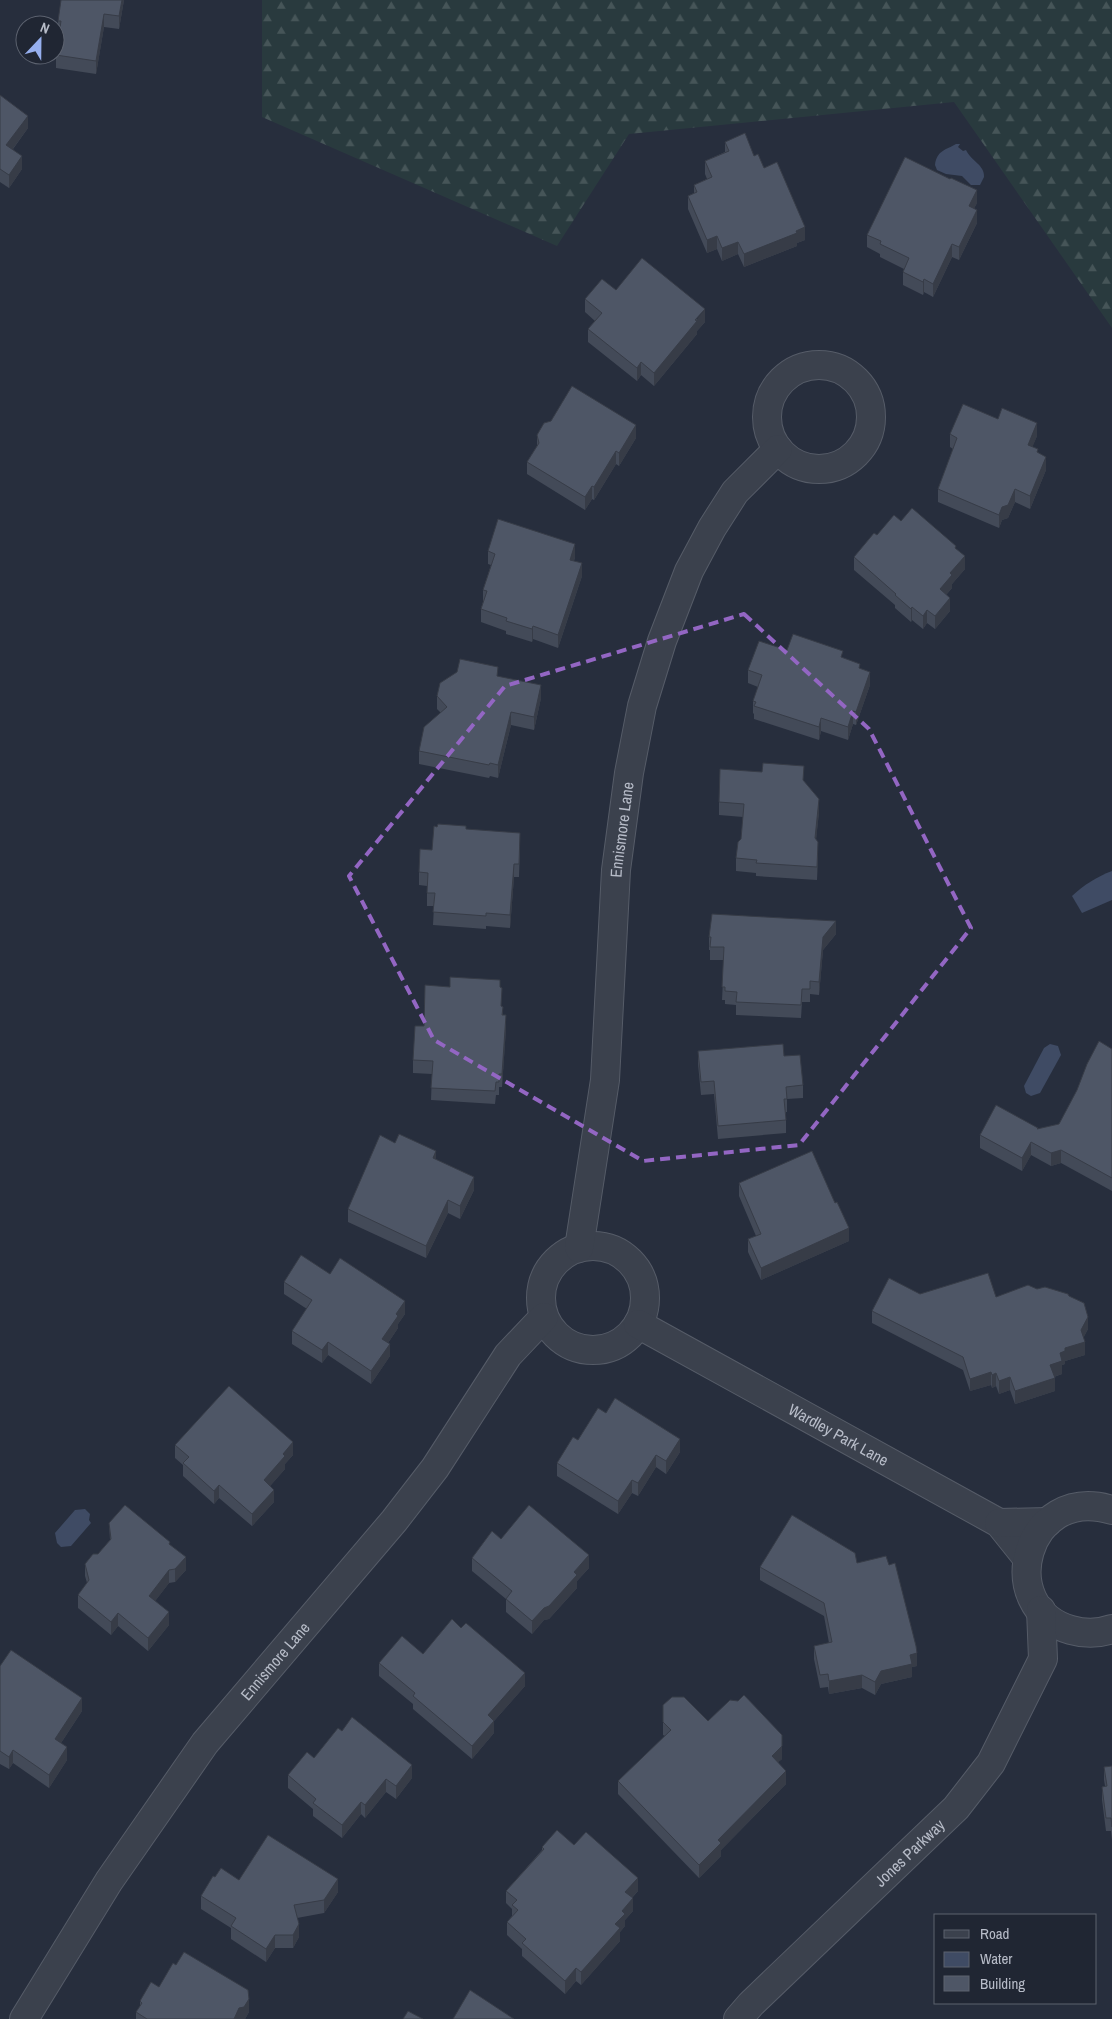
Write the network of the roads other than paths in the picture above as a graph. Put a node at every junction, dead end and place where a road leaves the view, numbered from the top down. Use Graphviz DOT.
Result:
graph roads {
  1 [pos="778,449"];
  2 [pos="579,1248"];
  3 [pos="544,1317"];
  4 [pos="638,1324"];
  5 [pos="1106,1504"];
  6 [pos="999,1522"];
  7 [pos="1048,1522"];
  8 [pos="1027,1558"];
  9 [pos="1041,1610"];
  10 [pos="1112,1629"];
  11 [pos="1079,1632"];
  12 [pos="1043,1659"];
  13 [pos="24,2019"];
  14 [pos="738,2019"];
  1 -- 2 [label="street, Ennismore Lane"];
  2 -- 3 [label="street"];
  2 -- 4 [label="street"];
  3 -- 4 [label="street"];
  3 -- 13 [label="street, Ennismore Lane"];
  4 -- 6 [label="street, Wardley Park Lane"];
  5 -- 7 [label="street"];
  6 -- 7 [label="street"];
  6 -- 8 [label="street, Wardley Park Lane"];
  7 -- 8 [label="street"];
  8 -- 9 [label="street"];
  9 -- 11 [label="street"];
  9 -- 12 [label="street, Jones Parkway"];
  10 -- 11 [label="street"];
  11 -- 12 [label="street, Jones Parkway"];
  12 -- 14 [label="street, Jones Parkway"];
}
